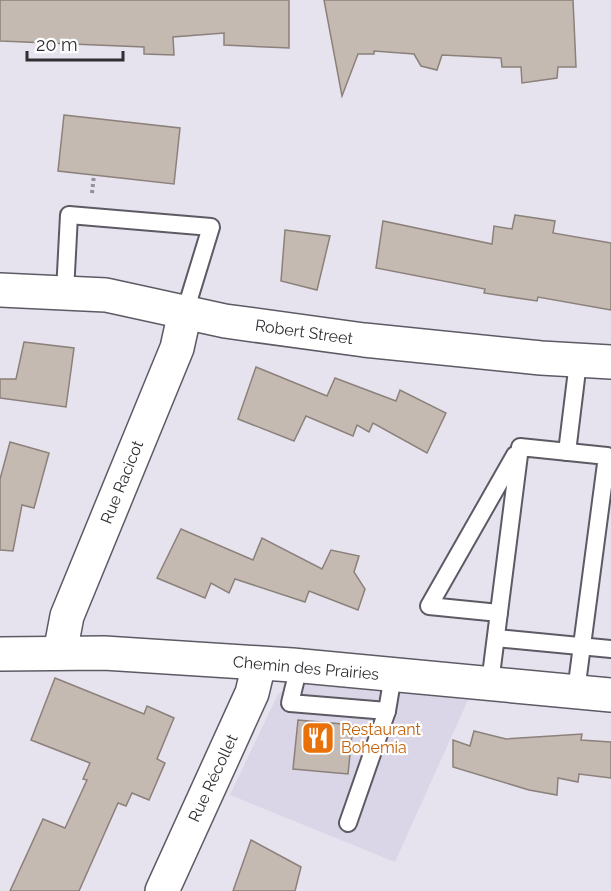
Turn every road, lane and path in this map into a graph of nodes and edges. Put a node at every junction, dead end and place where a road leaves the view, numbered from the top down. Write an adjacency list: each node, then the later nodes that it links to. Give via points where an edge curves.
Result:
1 (0, 290): 2 (street, Robert Street)
2 (65, 292): 3 (street, Robert Street, via 106,295); 3 (lane, via 69,215 211,226)
3 (185, 312): 4 (street, Robert Street, via 364,340); 12 (street, Rue Racicot, via 177,348 67,616)
4 (578, 362): 5 (street, Robert Street); 7 (lane)
5 (611, 362)
6 (520, 447): 7 (lane); 8 (lane); 8 (lane, via 429,606)
7 (567, 452): 10 (lane, via 607,456)
8 (499, 613): 9 (lane)
9 (496, 638): 10 (lane); 17 (lane)
10 (583, 646): 11 (lane); 18 (lane)
11 (611, 649)
12 (60, 653): 13 (street, Chemin des Prairies); 14 (street, Chemin des Prairies)
13 (0, 654)
14 (259, 664): 15 (street, Chemin des Prairies); 22 (street, Rue Récollet, via 252,693)
15 (298, 666): 16 (street, Chemin des Prairies); 20 (lane, via 290,703)
16 (393, 675): 17 (street, Chemin des Prairies); 20 (lane)
17 (490, 684): 18 (street, Chemin des Prairies)
18 (576, 692): 19 (street, Chemin des Prairies)
19 (611, 695)
20 (387, 711): 21 (lane)
21 (348, 823)
22 (162, 891)

